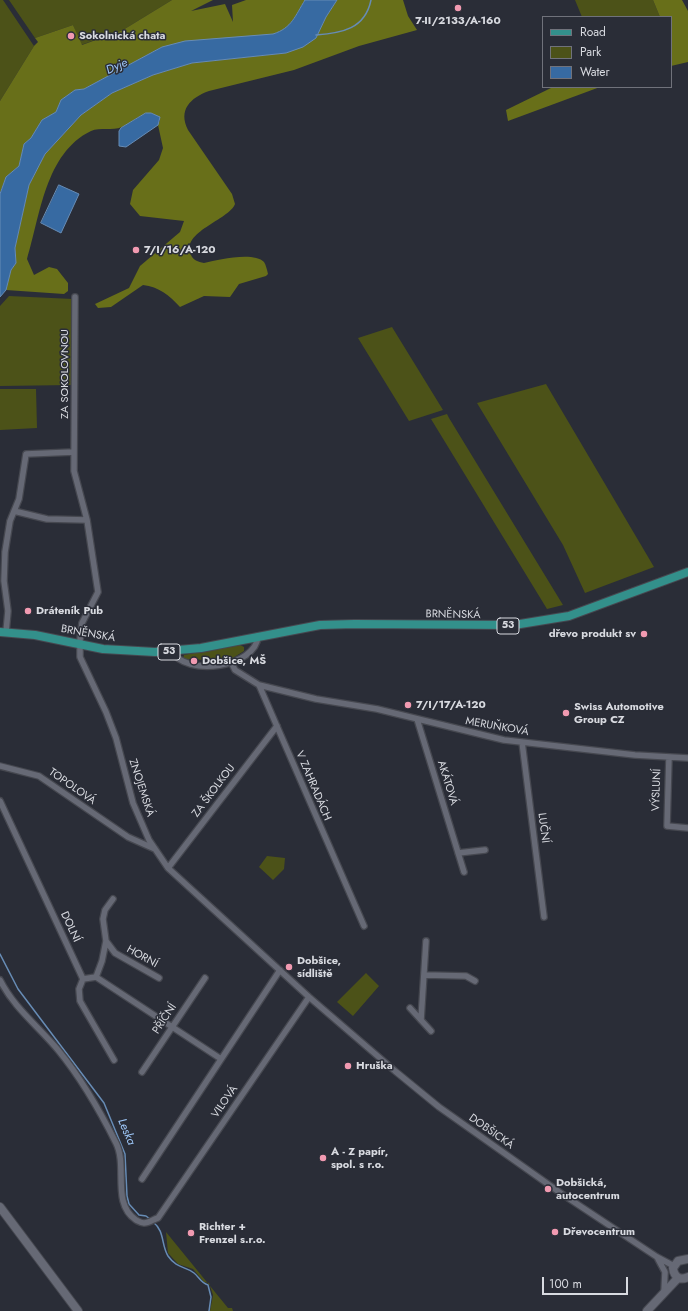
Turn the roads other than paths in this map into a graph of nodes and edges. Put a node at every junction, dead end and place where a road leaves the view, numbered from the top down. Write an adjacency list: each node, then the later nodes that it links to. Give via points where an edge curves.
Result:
1 (75, 297): 2 (street, ZA SOKOLOVNOU)
2 (74, 452): 3 (street, via 26,454 19,499); 4 (street, ZA SOKOLOVNOU, via 74,471)
3 (14, 511): 4 (street, via 47,519); 6 (street)
4 (87, 520): 9 (street, ZA SOKOLOVNOU, via 98,592 83,620)
5 (688, 572): 8 (main road, BRNĚNSKÁ / 53, via 580,612 540,622 491,626 330,624)
6 (2, 578): 7 (street, via 8,608)
7 (3, 632): 9 (main road, BRNĚNSKÁ / 53, via 42,636)
8 (258, 636): 10 (main road, BRNĚNSKÁ / 53); 11 (street, via 252,650)
9 (80, 644): 10 (main road, BRNĚNSKÁ / 53, via 130,652); 21 (street, ZNOJEMSKÁ, via 82,664 116,738 133,804)
10 (172, 652): 11 (street, via 183,662)
11 (232, 664): 12 (street, via 235,670)
12 (259, 685): 13 (street, MERUŇKOVÁ, via 316,700 377,709); 14 (street, V ZAHRADÁCH)
13 (417, 719): 15 (street, MERUŇKOVÁ, via 479,735); 23 (street, AKÁTOVÁ)
14 (277, 726): 24 (street, ZA ŠKOLKOU); 28 (street, V ZAHRADÁCH)
15 (522, 742): 16 (street, MERUŇKOVÁ); 27 (street, LUČNÍ)
16 (669, 757): 17 (street, MERUŇKOVÁ); 20 (street, VÝSLUNÍ, via 667,826)
17 (688, 758)
18 (0, 766): 21 (street, TOPOLOVÁ, via 39,776 128,837)
19 (0, 801): 38 (street, DOLNÍ)
20 (688, 828)
21 (155, 849): 24 (street, ZNOJEMSKÁ)
22 (485, 850): 23 (street)
23 (458, 853): 25 (street, AKÁTOVÁ)
24 (168, 868): 33 (street, ZNOJEMSKÁ)
25 (464, 872)
26 (113, 899): 29 (street, HORNÍ, via 105,910 103,919)
27 (544, 916)
28 (364, 926)
29 (106, 941): 31 (street, HORNÍ); 32 (street, HORNÍ)
30 (426, 941): 34 (street)
31 (115, 953): 32 (street, HORNÍ); 36 (street, HORNÍ)
32 (103, 956): 35 (street, HORNÍ)
33 (280, 970): 41 (street, ZNOJEMSKÁ); 47 (street)
34 (425, 975): 40 (street, via 466,976); 43 (street)
35 (96, 977): 38 (street); 44 (street)
36 (159, 978)
37 (205, 978): 44 (street, PŘÍČNÍ)
38 (83, 979): 46 (street, via 79,989 80,1001)
39 (0, 980): 41 (street, VILOVÁ, via 17,1008 58,1050 94,1102 119,1151 122,1201 131,1217 145,1223 157,1218)
40 (475, 980)
41 (310, 997): 51 (street, DOBŠICKÁ, via 439,1107)
42 (410, 1008): 43 (street)
43 (421, 1020): 45 (street)
44 (171, 1027): 47 (street); 48 (street, PŘÍČNÍ)
45 (431, 1031)
46 (114, 1060)
47 (221, 1060): 49 (street)
48 (142, 1072)
49 (142, 1179)
50 (0, 1207): 57 (main road)
51 (657, 1257): 53 (street, DOBŠICKÁ); 56 (street, via 665,1272)
52 (687, 1261): 53 (main road, via 678,1261)
53 (674, 1266): 55 (main road, via 673,1271)
54 (688, 1277): 55 (main road)
55 (678, 1278): 56 (main road)
56 (664, 1294): 58 (main road)
57 (78, 1311)
58 (648, 1311)

